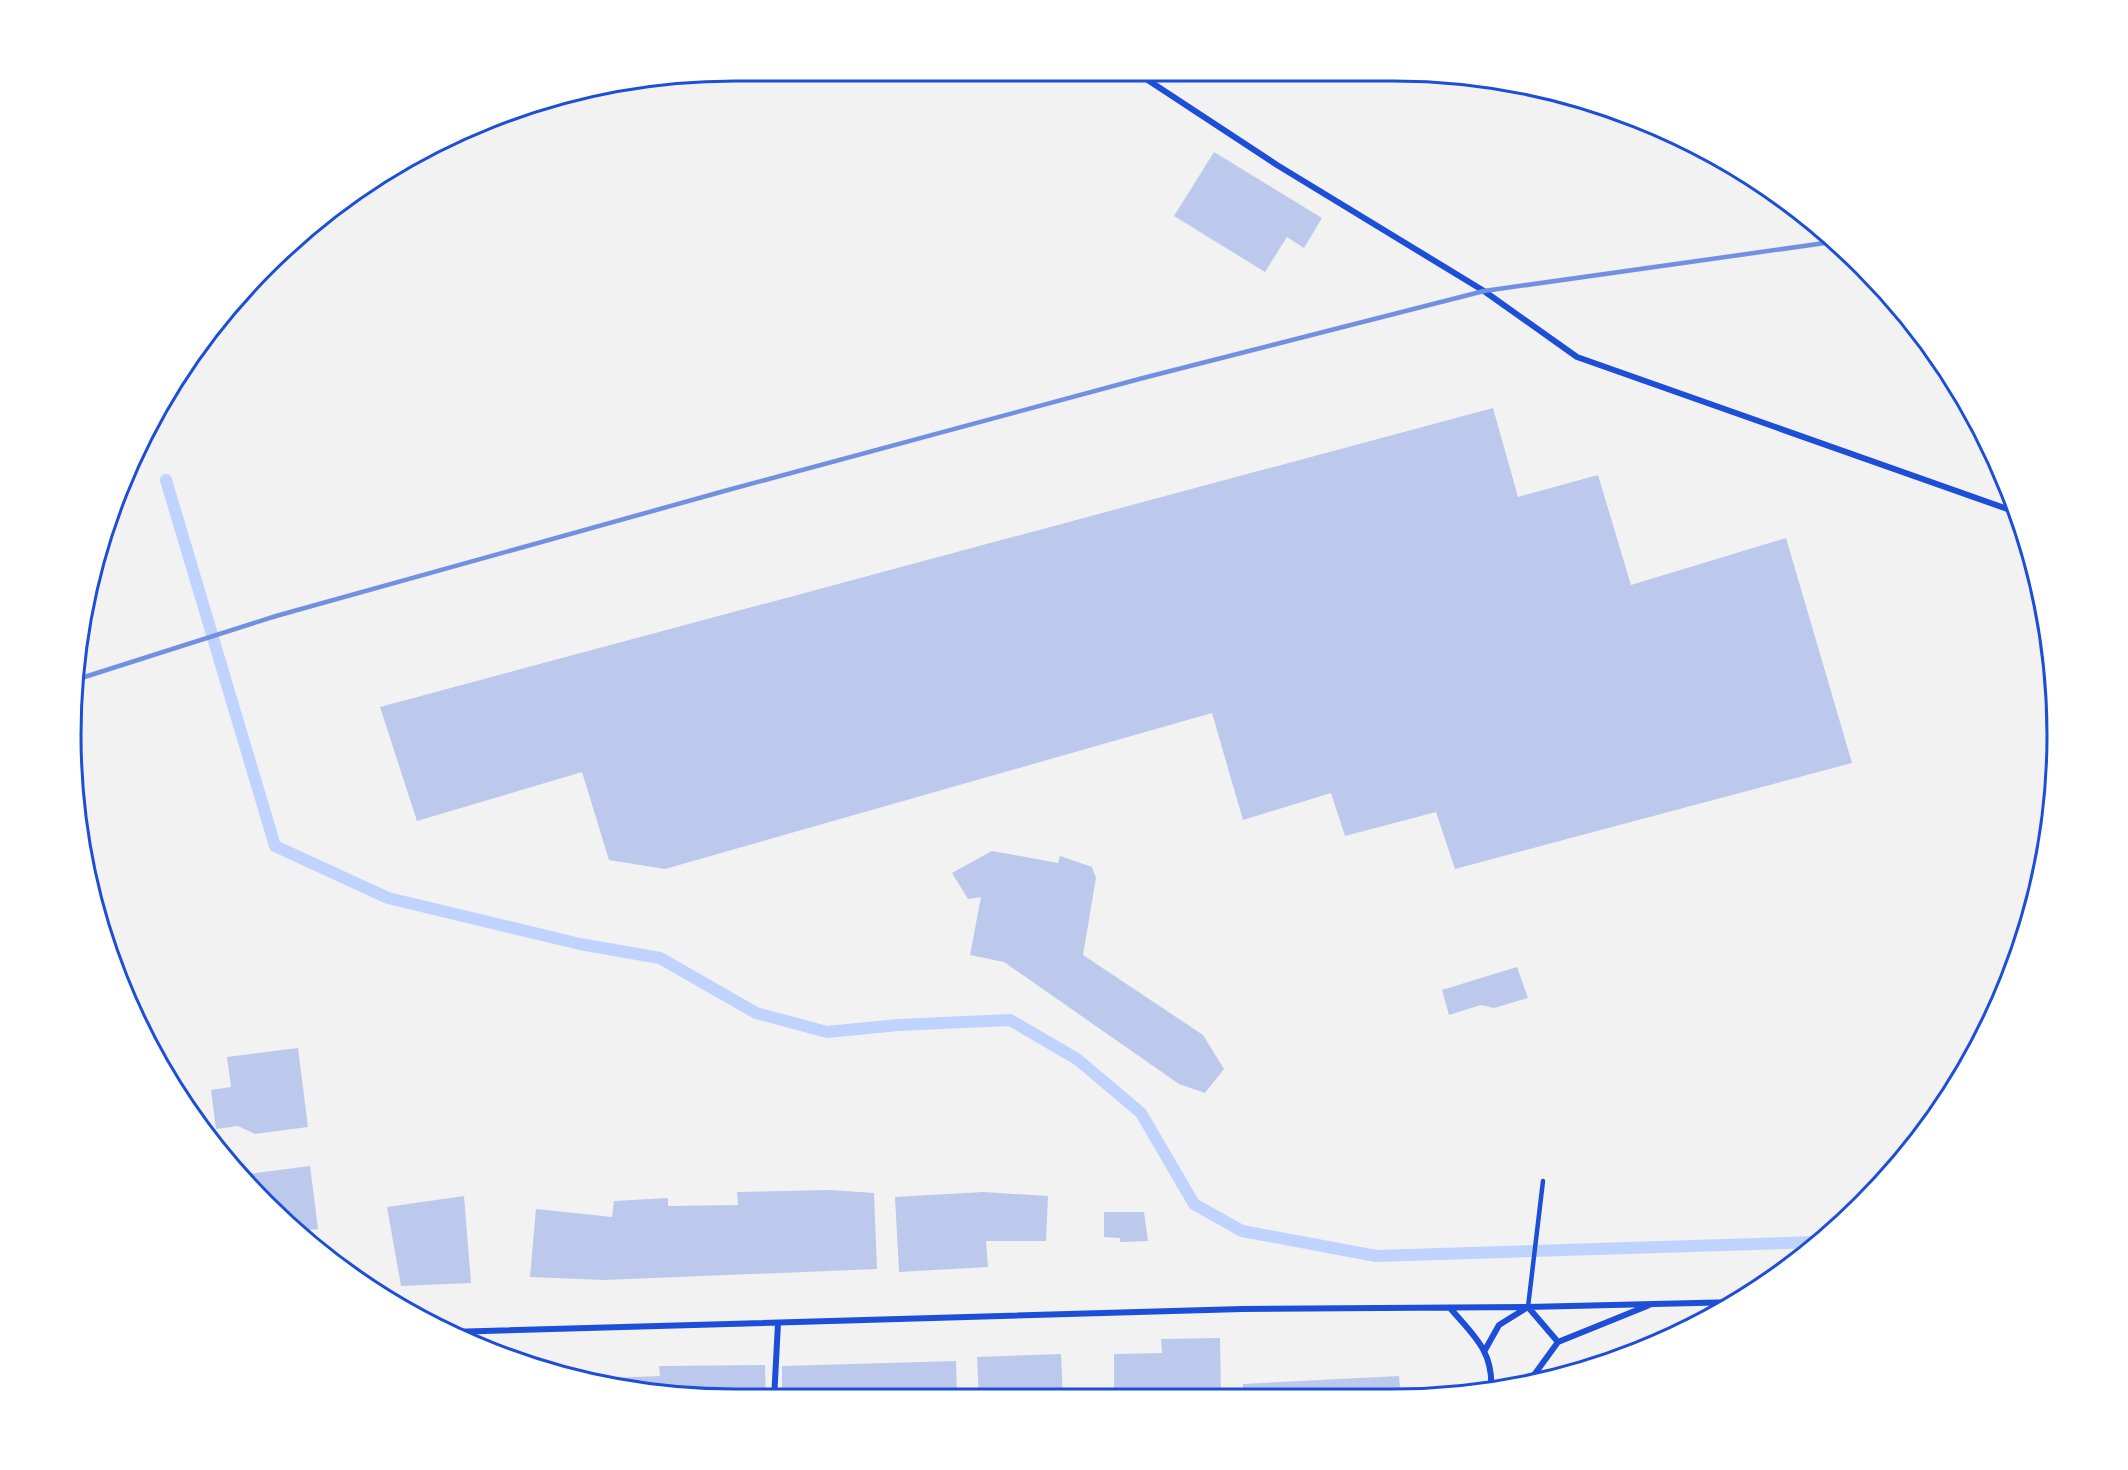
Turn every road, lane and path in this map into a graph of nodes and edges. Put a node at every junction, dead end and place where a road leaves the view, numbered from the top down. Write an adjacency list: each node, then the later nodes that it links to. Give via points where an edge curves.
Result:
1 (1151, 81): 2 (street, via 1277,165 1484,291 1577,357)
2 (2006, 508)
3 (1543, 1181): 6 (lane)
4 (1718, 1302): 5 (street)
5 (1654, 1303): 6 (street); 10 (street)
6 (1528, 1307): 7 (street); 10 (street); 11 (street, via 1499,1325)
7 (1450, 1308): 8 (street); 11 (street)
8 (778, 1323): 9 (street); 14 (street)
9 (468, 1332)
10 (1558, 1342): 12 (street)
11 (1485, 1350): 13 (street)
12 (1536, 1373)
13 (1492, 1381)
14 (775, 1389)

